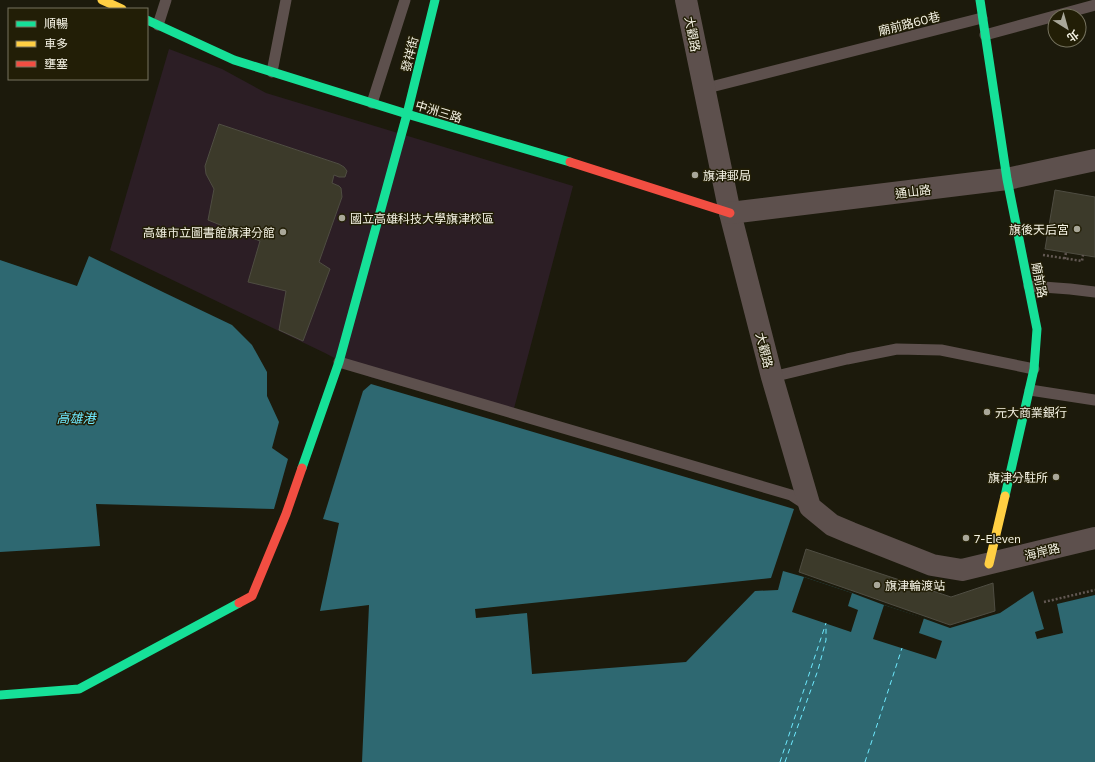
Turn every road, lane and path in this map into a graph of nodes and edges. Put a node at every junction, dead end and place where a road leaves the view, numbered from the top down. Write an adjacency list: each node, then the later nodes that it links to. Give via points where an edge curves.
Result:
1 (102, 0): 9 (street)
2 (166, 0): 12 (lane)
3 (286, 0): 14 (lane)
4 (405, 0): 16 (lane)
5 (435, 0): 17 (street, 發祥街)
6 (686, 0): 15 (street, 大觀路)
7 (980, 0): 10 (street, 廟前路)
8 (1095, 5): 13 (lane)
9 (120, 8)
10 (982, 18): 13 (street, 廟前路); 15 (lane, 廟前路60巷)
11 (148, 20): 12 (street, 中洲三路)
12 (158, 25): 14 (street, 中洲三路, via 234,60)
13 (985, 35): 19 (street, 廟前路)
14 (272, 72): 16 (street, 中洲三路)
15 (704, 89): 20 (street, 大觀路)
16 (372, 103): 17 (street, 中洲三路)
17 (407, 114): 20 (street, 中洲三路); 27 (street, 發祥街)
18 (1095, 160): 19 (street, 通山路)
19 (1007, 179): 20 (street, 通山路); 21 (street, 廟前路)
20 (730, 213): 29 (street, 大觀路)
21 (1022, 252): 24 (path); 25 (street, 廟前路)
22 (1066, 252): 24 (path)
23 (1083, 255): 24 (path, via 1082,261)
24 (1064, 258)
25 (1029, 286): 26 (lane); 28 (street, 廟前路, via 1037,329)
26 (1095, 292)
27 (339, 362): 32 (lane, via 791,495); 37 (street, 發祥街, via 286,514 252,596 79,689)
28 (1034, 369): 29 (lane, via 941,350 897,349); 30 (street, 廟前路)
29 (772, 376): 32 (street, 大觀路)
30 (1030, 390): 31 (lane); 34 (street, 廟前路)
31 (1095, 400)
32 (810, 507): 34 (street, via 832,525 932,565 962,570)
33 (1095, 538): 34 (street, 海岸路)
34 (989, 564)
35 (1095, 590): 36 (path)
36 (1044, 602)
37 (0, 695)

